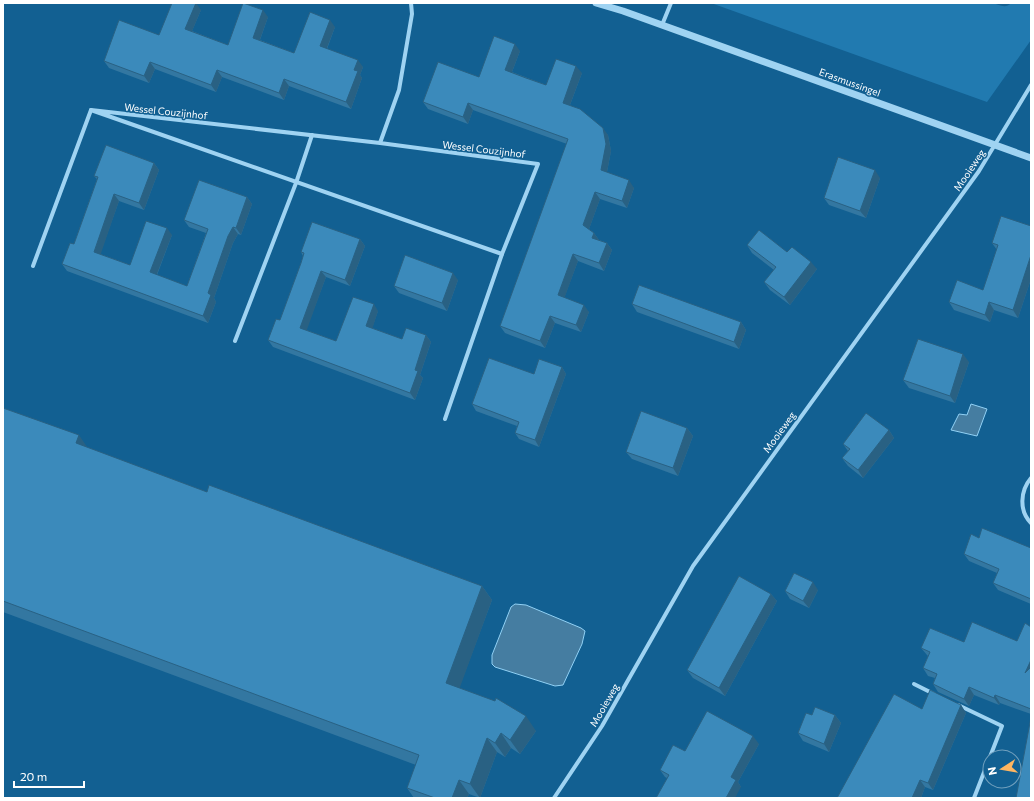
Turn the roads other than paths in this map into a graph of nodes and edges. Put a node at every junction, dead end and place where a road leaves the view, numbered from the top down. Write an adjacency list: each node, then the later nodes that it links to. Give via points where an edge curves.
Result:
1 (411, 3): 10 (street, via 412,14 399,90)
2 (596, 3): 5 (street, Erasmussingel)
3 (606, 3): 5 (street, Erasmussingel)
4 (670, 3): 6 (street)
5 (623, 11): 6 (street, Erasmussingel)
6 (662, 25): 11 (street, Erasmussingel)
7 (1031, 85): 11 (street, Mooieweg)
8 (91, 110): 9 (street, Wessel Couzijnhof); 13 (street, Wessel Couzijnhof); 15 (street)
9 (312, 136): 10 (street, Wessel Couzijnhof); 13 (street)
10 (380, 143): 14 (street, Wessel Couzijnhof, via 538,164)
11 (995, 145): 12 (street, Erasmussingel); 23 (street, Mooieweg, via 692,566 602,726)
12 (1031, 158)
13 (296, 183): 14 (street, Wessel Couzijnhof); 16 (street)
14 (502, 254): 17 (street, Wessel Couzijnhof)
15 (33, 266)
16 (235, 341)
17 (445, 419)
18 (1031, 478): 19 (street, via 1024,489 1022,499 1023,510)
19 (1031, 522)
20 (914, 684): 21 (street)
21 (941, 697)
22 (955, 704): 24 (street, via 1002,726)
23 (554, 798)
24 (974, 798)

